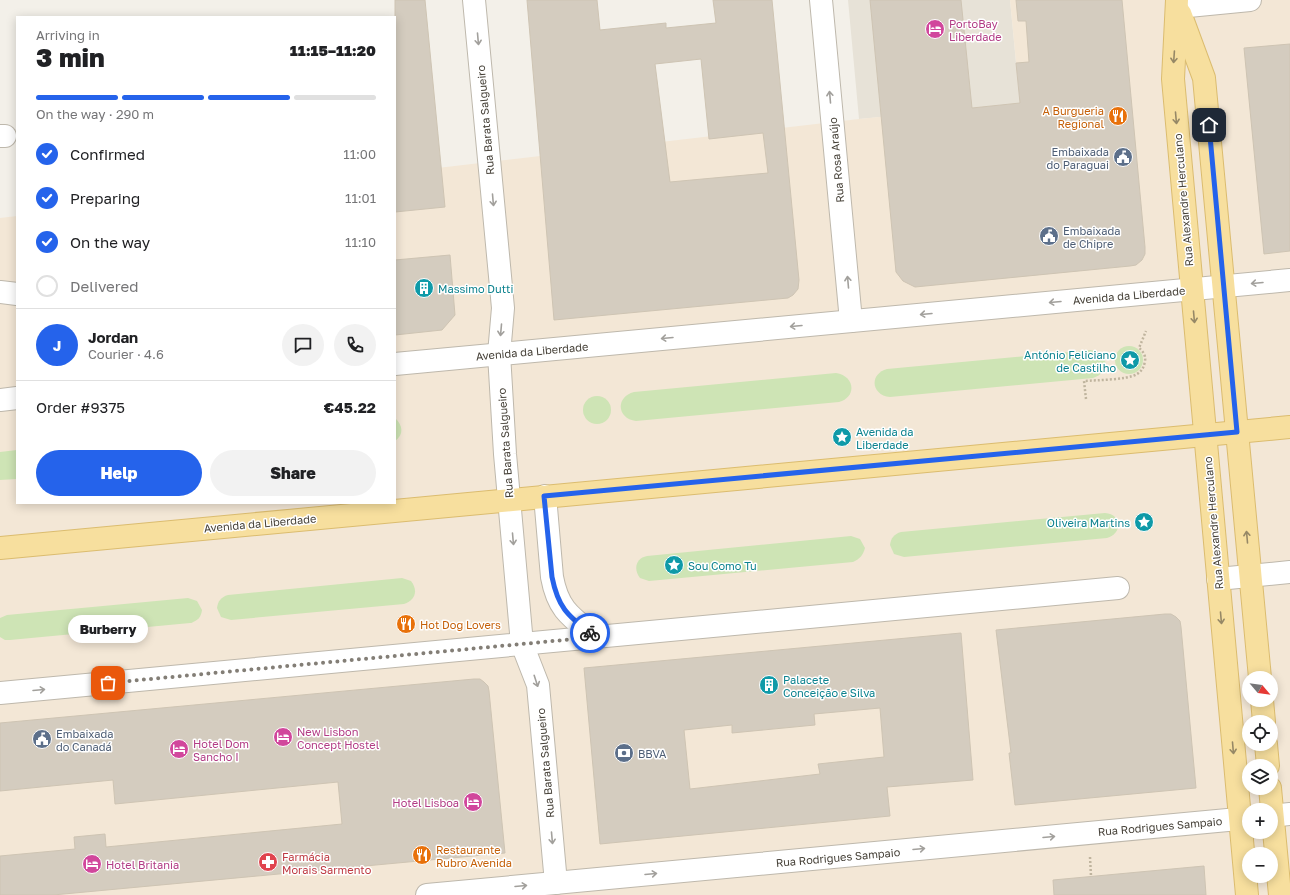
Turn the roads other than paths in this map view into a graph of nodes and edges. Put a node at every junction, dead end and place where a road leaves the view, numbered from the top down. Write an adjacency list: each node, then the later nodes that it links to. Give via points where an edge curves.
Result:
1 (474, 0): 11 (street, Rua Barata Salgueiro, one-way to 11, via 503,308)
2 (821, 0): 10 (street, Rua Rosa Araújo, one-way to 2)
3 (1250, 0): 4 (street)
4 (1178, 3): 6 (main road, via 1204,78); 7 (main road, Rua Alexandre Herculano, one-way to 7, via 1172,79)
5 (1290, 280): 6 (street, Avenida da Liberdade, one-way to 6)
6 (1224, 286): 7 (street, Avenida da Liberdade); 16 (main road)
7 (1191, 289): 10 (street, Avenida da Liberdade, one-way to 10); 17 (main road, Rua Alexandre Herculano, one-way to 17)
8 (0, 292): 9 (street)
9 (16, 294)
10 (851, 321): 11 (street, Avenida da Liberdade, one-way to 11)
11 (499, 354): 12 (street, Avenida da Liberdade); 19 (street, Rua Barata Salgueiro)
12 (396, 364)
13 (16, 398): 14 (street)
14 (0, 400)
15 (1290, 427): 16 (main road, Avenida da Liberdade)
16 (1237, 432): 17 (main road, Avenida da Liberdade); 22 (main road, one-way to 16)
17 (1204, 435): 18 (main road, Avenida da Liberdade); 23 (main road, Rua Alexandre Herculano)
18 (544, 496): 19 (main road, Avenida da Liberdade); 25 (street, via 554,590 559,603 567,613)
19 (509, 500): 20 (main road, Avenida da Liberdade); 26 (street, Rua Barata Salgueiro, one-way to 26)
20 (0, 548)
21 (1290, 572): 22 (street)
22 (1250, 576): 23 (street); 27 (main road)
23 (1218, 579): 29 (main road, Rua Alexandre Herculano, one-way to 29)
24 (1118, 588): 25 (street)
25 (596, 637): 26 (street)
26 (522, 644): 28 (street, one-way to 26); 33 (street, Rua Barata Salgueiro, one-way to 33, via 538,685)
27 (1259, 671)
28 (0, 693)
29 (1242, 803)
30 (1278, 815): 36 (main road)
31 (1242, 819): 33 (street, Rua Rodrigues Sampaio, one-way to 31)
32 (1245, 839): 35 (main road, Rua Alexandre Herculano)
33 (556, 883): 34 (street, Rua Rodrigues Sampaio, one-way to 33)
34 (426, 895)
35 (1247, 895)
36 (1280, 895)

